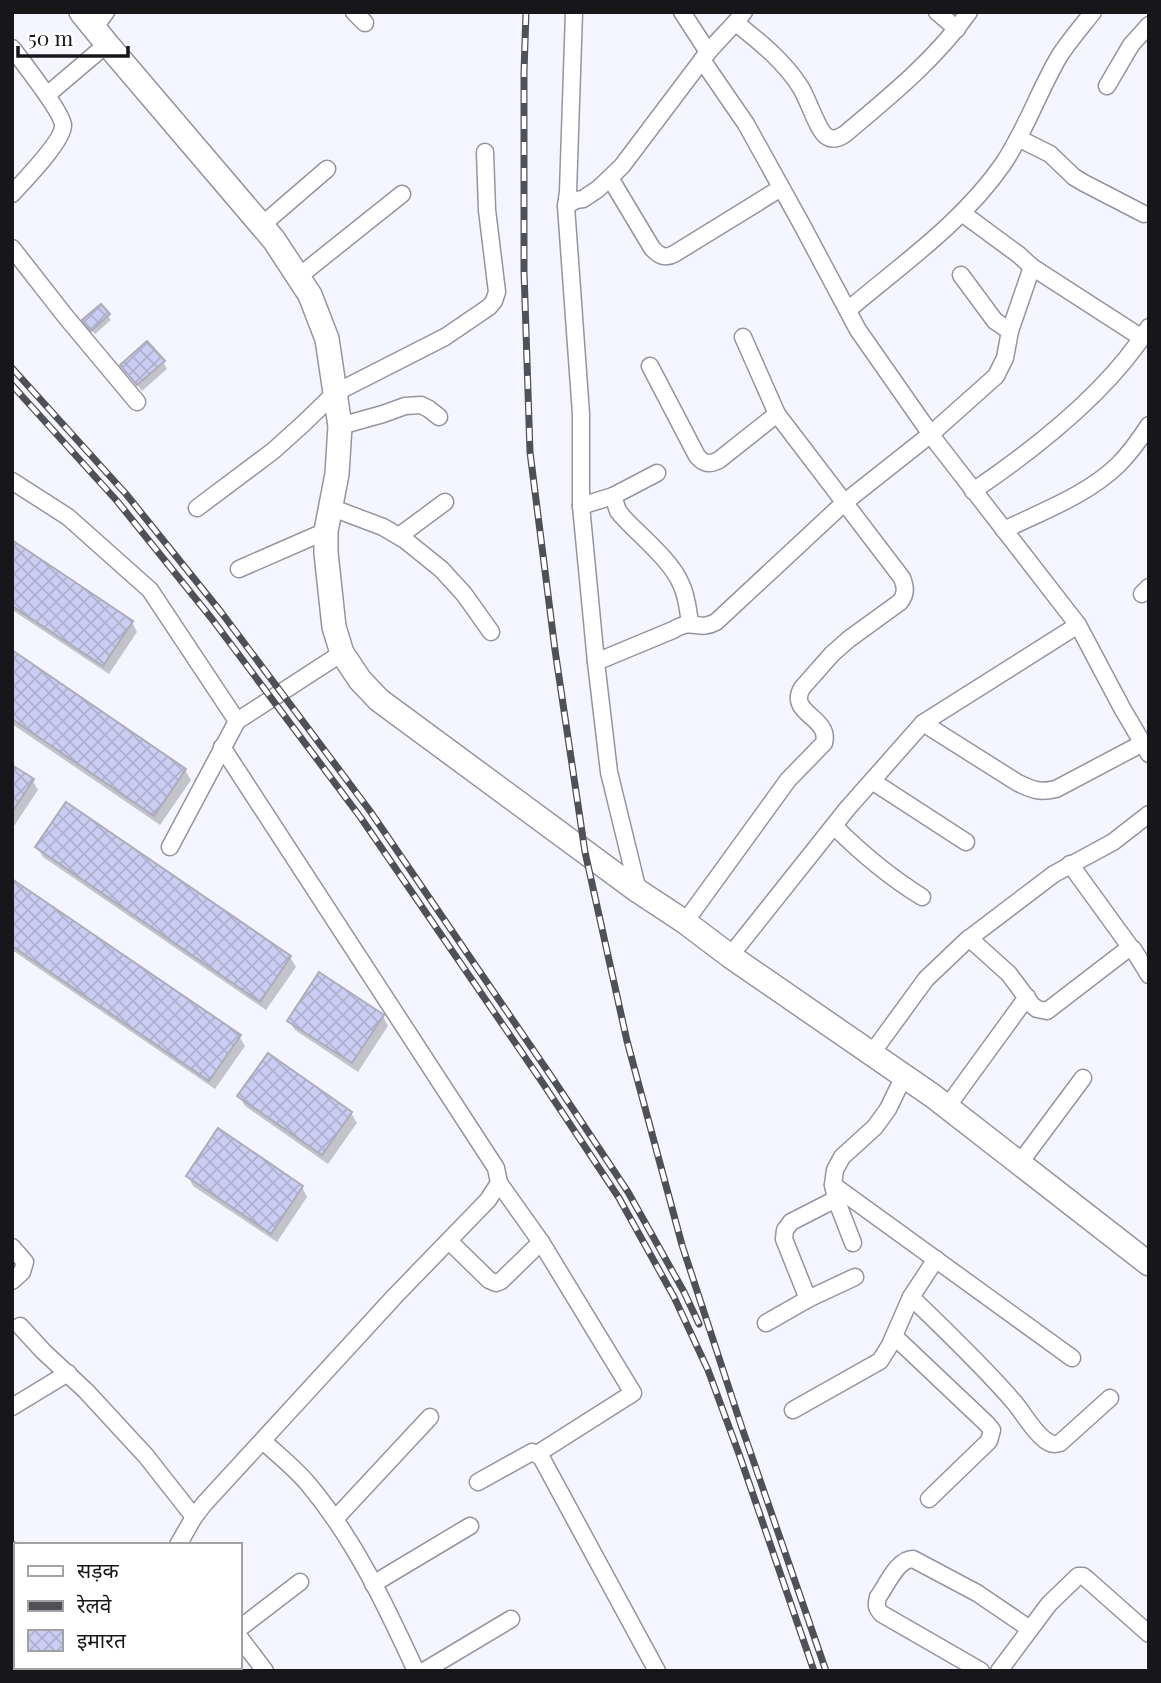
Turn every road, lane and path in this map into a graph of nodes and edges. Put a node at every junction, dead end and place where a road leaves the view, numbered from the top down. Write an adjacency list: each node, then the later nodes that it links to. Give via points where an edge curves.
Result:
1 (574, 12): 21 (street)
2 (682, 12): 11 (street)
3 (937, 12): 8 (street)
4 (969, 12): 8 (street)
5 (1093, 12): 14 (street, via 1061,54)
6 (740, 18): 8 (street, via 794,78 821,130 832,139 845,134 899,89); 11 (street)
7 (97, 24): 13 (street); 24 (street)
8 (957, 29)
9 (1146, 33): 12 (street, via 1122,59)
10 (12, 48): 13 (street)
11 (705, 56): 17 (street); 18 (street)
12 (1107, 86)
13 (47, 95): 19 (street, via 61,118 62,132)
14 (1018, 138): 22 (street, via 1050,154 1084,183); 23 (street, via 1003,164)
15 (485, 152): 34 (street, via 497,292 494,301 445,337)
16 (327, 169): 24 (street)
17 (610, 178): 18 (street, via 652,248 663,257); 21 (street)
18 (781, 188): 29 (street)
19 (12, 194)
20 (402, 194): 28 (street)
21 (566, 206): 47 (street, via 581,414)
22 (1147, 212)
23 (962, 213): 26 (street); 29 (street)
24 (262, 225): 28 (street)
25 (12, 248): 35 (street)
26 (1032, 267): 30 (street); 31 (street)
27 (961, 275): 30 (street, via 995,321)
28 (298, 277): 34 (street, via 327,339)
29 (848, 310): 40 (street)
30 (1010, 331): 40 (street, via 996,376)
31 (1145, 332): 43 (street, via 1114,373 1051,433)
32 (743, 337): 36 (street)
33 (650, 366): 36 (street, via 703,462 719,460)
34 (335, 393): 39 (street); 48 (street, via 273,451)
35 (137, 402)
36 (777, 414): 46 (street)
37 (439, 417): 39 (street, via 421,405 405,405)
38 (1149, 425): 50 (street, via 1102,479)
39 (340, 426): 49 (street)
40 (931, 434): 43 (street); 46 (street)
41 (657, 473): 44 (street)
42 (12, 481): 59 (street, via 68,517 150,590)
43 (973, 491): 50 (street)
44 (613, 496): 47 (street); 54 (street, via 618,511 678,578)
45 (445, 502): 52 (street)
46 (845, 502): 54 (street, via 724,616 709,626); 71 (street, via 902,578 904,596 840,646 802,688 798,702 824,731 824,743 788,780)
47 (581, 506): 58 (street)
48 (197, 508)
49 (330, 508): 51 (street); 52 (street)
50 (1004, 530): 55 (street)
51 (326, 531): 53 (street); 57 (street, via 334,628)
52 (399, 536): 56 (street, via 441,569)
53 (239, 569)
54 (690, 623): 58 (street)
55 (1078, 625): 60 (street); 62 (street)
56 (492, 632)
57 (342, 653): 59 (street); 69 (street, via 379,700)
58 (596, 662): 69 (street, via 609,772)
59 (237, 720): 61 (street)
60 (923, 723): 62 (street, via 1018,783 1044,792); 63 (street)
61 (222, 747): 67 (street); 82 (street, via 496,1168)
62 (1146, 748)
63 (872, 781): 65 (street); 66 (street)
64 (1149, 814): 68 (street, via 1113,842)
65 (834, 826): 70 (street, via 864,856); 74 (street)
66 (966, 842)
67 (170, 846)
68 (1070, 864): 72 (street); 73 (street)
69 (638, 891): 71 (street)
70 (922, 897)
71 (685, 922): 74 (street)
72 (970, 938): 76 (street); 77 (street, via 926,979)
73 (1131, 948): 75 (street); 76 (street, via 1047,1011 1037,1009)
74 (730, 956): 77 (street)
75 (1149, 975)
76 (1027, 997): 80 (street)
77 (872, 1053): 78 (street)
78 (904, 1076): 80 (street); 83 (street, via 875,1127 842,1157 835,1171)
79 (1083, 1078): 81 (street)
80 (947, 1107): 81 (street)
81 (1019, 1164): 89 (street)
82 (499, 1183): 84 (street); 85 (street)
83 (834, 1192): 86 (street); 88 (street); 93 (street, via 785,1230 784,1239)
84 (449, 1241): 85 (street, via 496,1283); 103 (street)
85 (541, 1242): 104 (street, via 633,1393)
86 (853, 1243)
87 (12, 1247): 91 (street, via 25,1262)
88 (936, 1259): 92 (street); 97 (street)
89 (1147, 1259)
90 (855, 1277): 93 (street)
91 (12, 1280)
92 (911, 1297): 96 (street); 99 (street, via 976,1360 1049,1442 1060,1443)
93 (808, 1299): 94 (street)
94 (766, 1323)
95 (20, 1326): 98 (street)
96 (894, 1336): 101 (street, via 880,1361); 106 (street, via 992,1430 989,1441)
97 (1072, 1358)
98 (68, 1373): 100 (street); 107 (street)
99 (1110, 1398)
100 (12, 1407)
101 (793, 1410)
102 (430, 1417): 108 (street)
103 (263, 1441): 107 (street); 108 (street, via 308,1483)
104 (537, 1454): 105 (street, via 525,1455); 121 (street)
105 (478, 1482)
106 (929, 1499)
107 (194, 1517): 110 (street)
108 (335, 1520): 112 (street)
109 (470, 1526): 112 (street)
110 (179, 1543)
111 (300, 1582): 114 (street)
112 (373, 1584): 119 (street)
113 (511, 1619): 120 (street)
114 (242, 1626)
115 (1030, 1629): 116 (street, via 1057,1595 1083,1576); 122 (street, via 977,1593 913,1559 904,1560 878,1597 877,1609); 123 (street)
116 (1149, 1634)
117 (242, 1641): 118 (street)
118 (265, 1671)
119 (416, 1671)
120 (424, 1671)
121 (657, 1671)
122 (981, 1671)
123 (999, 1671)

